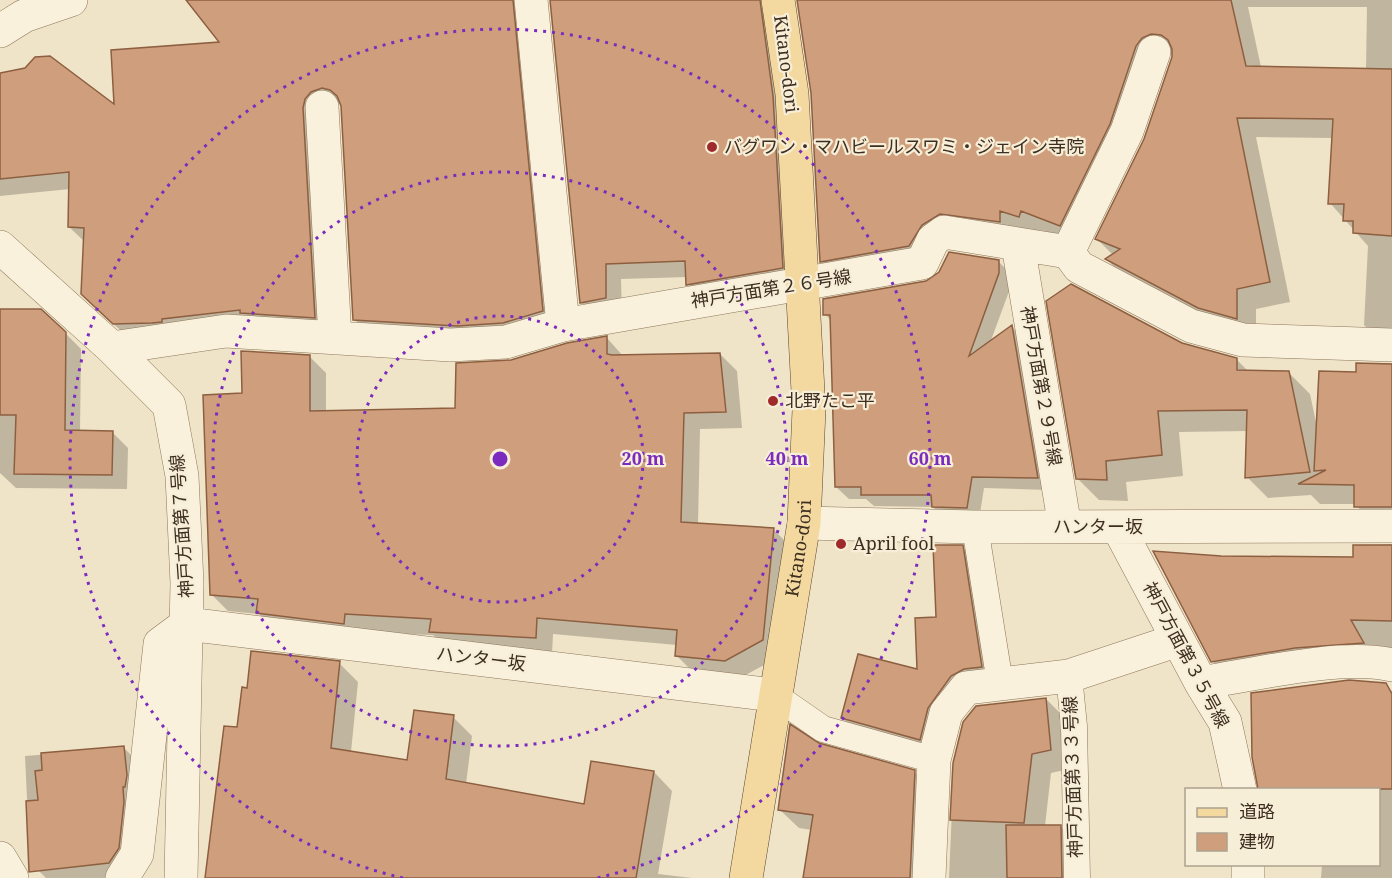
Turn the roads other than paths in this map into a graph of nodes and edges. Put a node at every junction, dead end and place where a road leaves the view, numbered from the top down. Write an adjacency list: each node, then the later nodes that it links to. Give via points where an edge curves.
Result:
1 (71, 0): 4 (street, via 24,16)
2 (531, 0): 11 (street)
3 (778, 0): 10 (main road, Kitano-dori, via 792,94)
4 (0, 31)
5 (1154, 52): 9 (street, via 1126,131)
6 (322, 106): 12 (street)
7 (1018, 245): 9 (street, 神戸方面第２６号線); 10 (street, 神戸方面第２６号線, via 944,232 933,240 922,262); 18 (street, 神戸方面第２９号線)
8 (0, 247): 14 (street, 神戸方面第７号線)
9 (1068, 252): 13 (street, via 1079,267 1191,326 1243,340)
10 (803, 285): 11 (street, 神戸方面第２６号線); 15 (main road, Kitano-dori, via 809,410)
11 (563, 325): 12 (street, 神戸方面第２６号線, via 506,342 450,345)
12 (335, 338): 14 (street, 神戸方面第２６号線, via 226,332)
13 (1392, 345)
14 (112, 348): 20 (street, 神戸方面第７号線, via 169,405 182,476)
15 (804, 523): 17 (street, ハンター坂); 26 (main road, Kitano-dori)
16 (1392, 526): 19 (street, ハンター坂)
17 (975, 527): 18 (street, ハンター坂); 24 (lane)
18 (1065, 527): 19 (street, ハンター坂)
19 (1118, 527): 21 (street, 神戸方面第３５号線)
20 (187, 624): 26 (street, ハンター坂); 31 (street, via 160,644 136,854); 32 (street, 神戸方面第７号線)
21 (1178, 640): 23 (street); 25 (street, 神戸方面第３５号線)
22 (1392, 665): 25 (street, via 1360,661)
23 (1070, 676): 24 (street); 35 (lane, 神戸方面第３３号線)
24 (1000, 683): 27 (street, via 966,688 946,712)
25 (1201, 683): 28 (street, 神戸方面第３５号線, via 1225,722)
26 (774, 695): 27 (lane, via 823,729); 33 (main road, Kitano-dori)
27 (934, 760): 34 (street)
28 (1240, 788)
29 (0, 858): 30 (street)
30 (12, 878)
31 (122, 878)
32 (181, 878)
33 (746, 878)
34 (929, 878)
35 (1077, 878)

